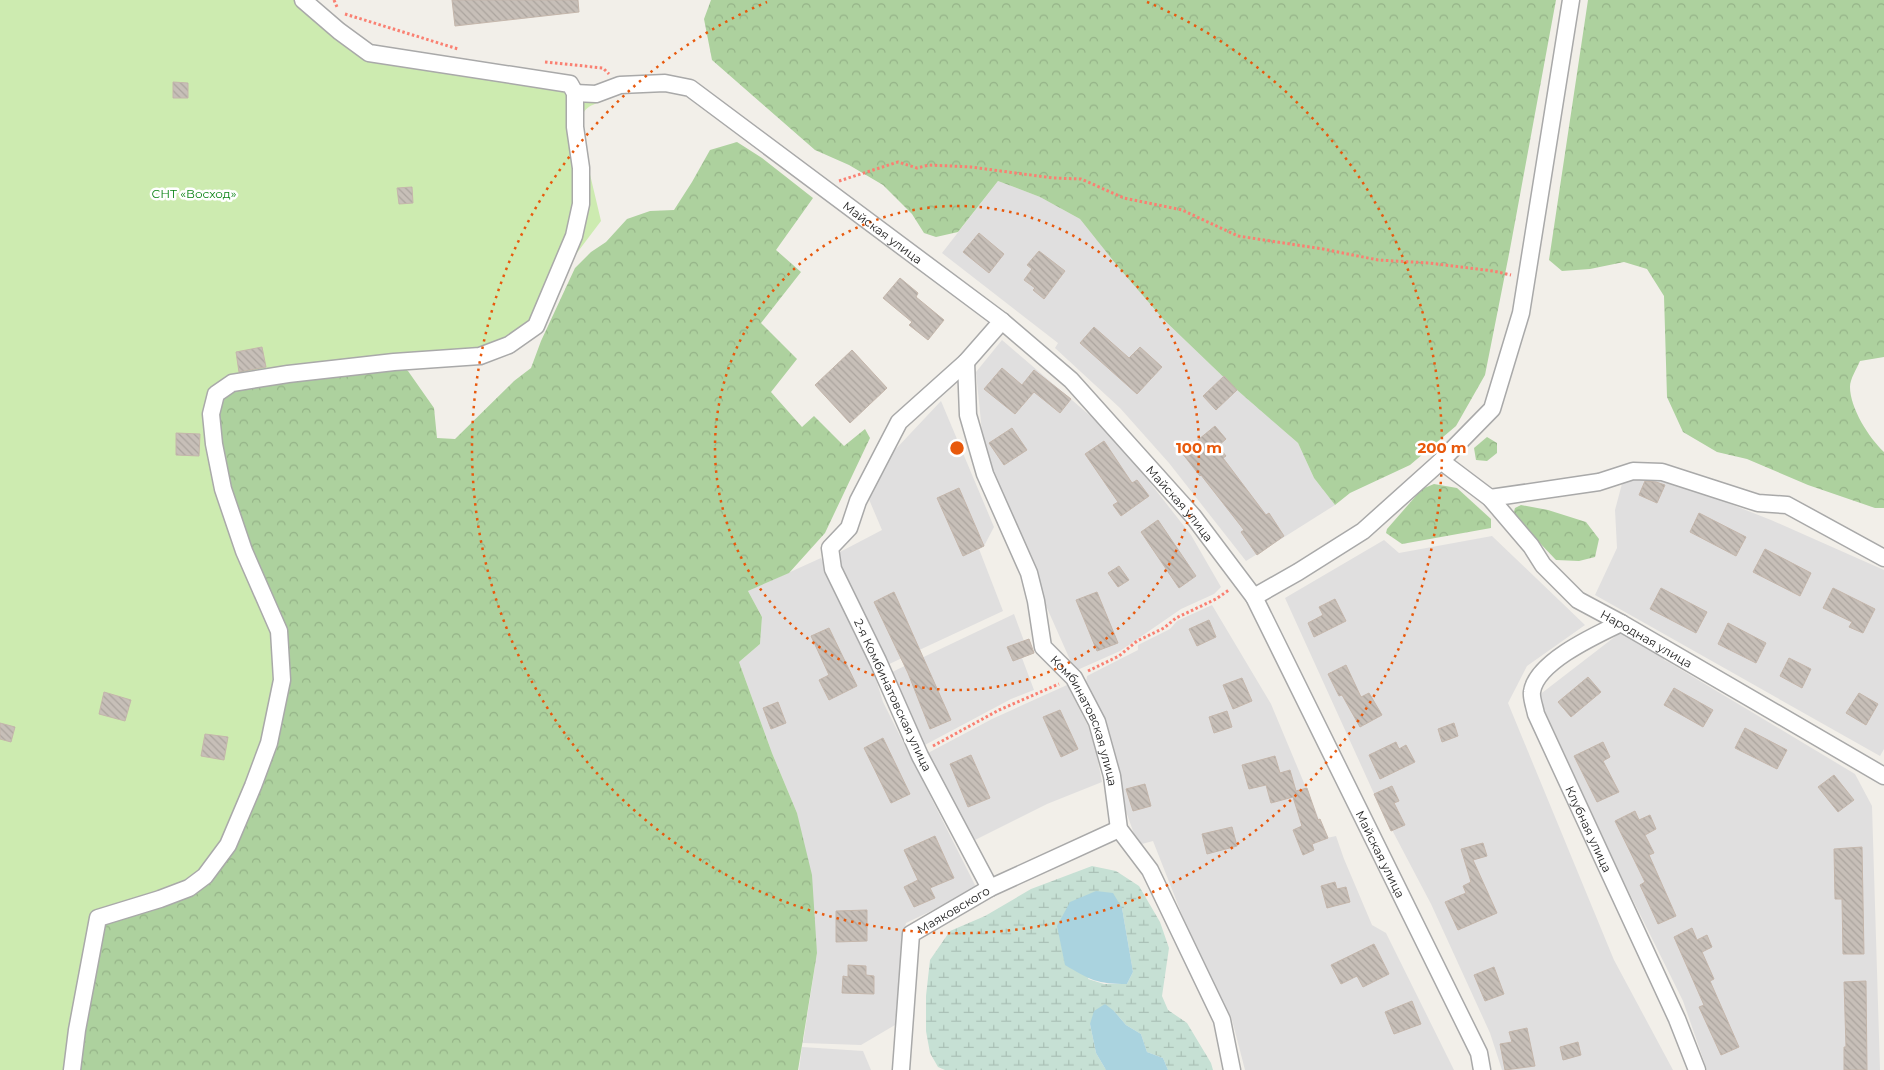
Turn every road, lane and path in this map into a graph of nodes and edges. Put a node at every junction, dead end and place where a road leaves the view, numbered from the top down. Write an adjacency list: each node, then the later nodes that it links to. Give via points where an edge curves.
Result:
1 (303, 0): 7 (street, via 369,53 570,84)
2 (334, 0): 4 (path, via 339,12)
3 (1571, 0): 9 (street)
4 (459, 50)
5 (544, 62): 6 (path, via 603,68)
6 (620, 85): 7 (street, via 596,94); 8 (street, Майская улица, via 665,83 690,88)
7 (575, 94): 20 (street, via 581,204 574,236 536,326 509,345 480,356 288,374 232,383 216,394 211,414 223,489 244,551 279,631 282,680 269,743 228,845 205,876 189,888 98,918)
8 (820, 185): 9 (path, via 898,162 917,168 929,165 971,167 1080,179 1124,198 1182,210 1238,236 1378,260 1484,270); 10 (street, Майская улица)
9 (1526, 278): 12 (street, via 1521,313 1492,409)
10 (1002, 321): 11 (street); 15 (street, Майская улица, via 1070,380 1192,516)
11 (966, 362): 18 (street, Комбинатовская улица, via 968,415 985,474 1029,573 1043,647 1074,678 1097,722 1112,776); 19 (street, 2-я Комбинатовская улица, via 899,422 858,502 849,528 830,548 833,569 919,753)
12 (1441, 461): 13 (street, Народная улица); 15 (street, via 1363,531)
13 (1490, 498): 14 (street, via 1599,482 1632,471 1662,472 1758,503 1787,505); 16 (street, Народная улица, via 1543,565 1578,600)
14 (1884, 558)
15 (1254, 597): 23 (street, Майская улица, via 1479,1053)
16 (1621, 623): 17 (street, Народная улица); 24 (street, Клубная улица, via 1553,661 1538,677 1532,692 1536,714 1677,1019)
17 (1884, 776)
18 (1119, 829): 19 (street, Маяковского); 22 (street, Комбинатовская улица, via 1150,870 1222,1020)
19 (990, 888): 21 (street, Маяковского, via 911,934)
20 (72, 1070)
21 (901, 1070)
22 (1232, 1070)
23 (1482, 1070)
24 (1697, 1070)

